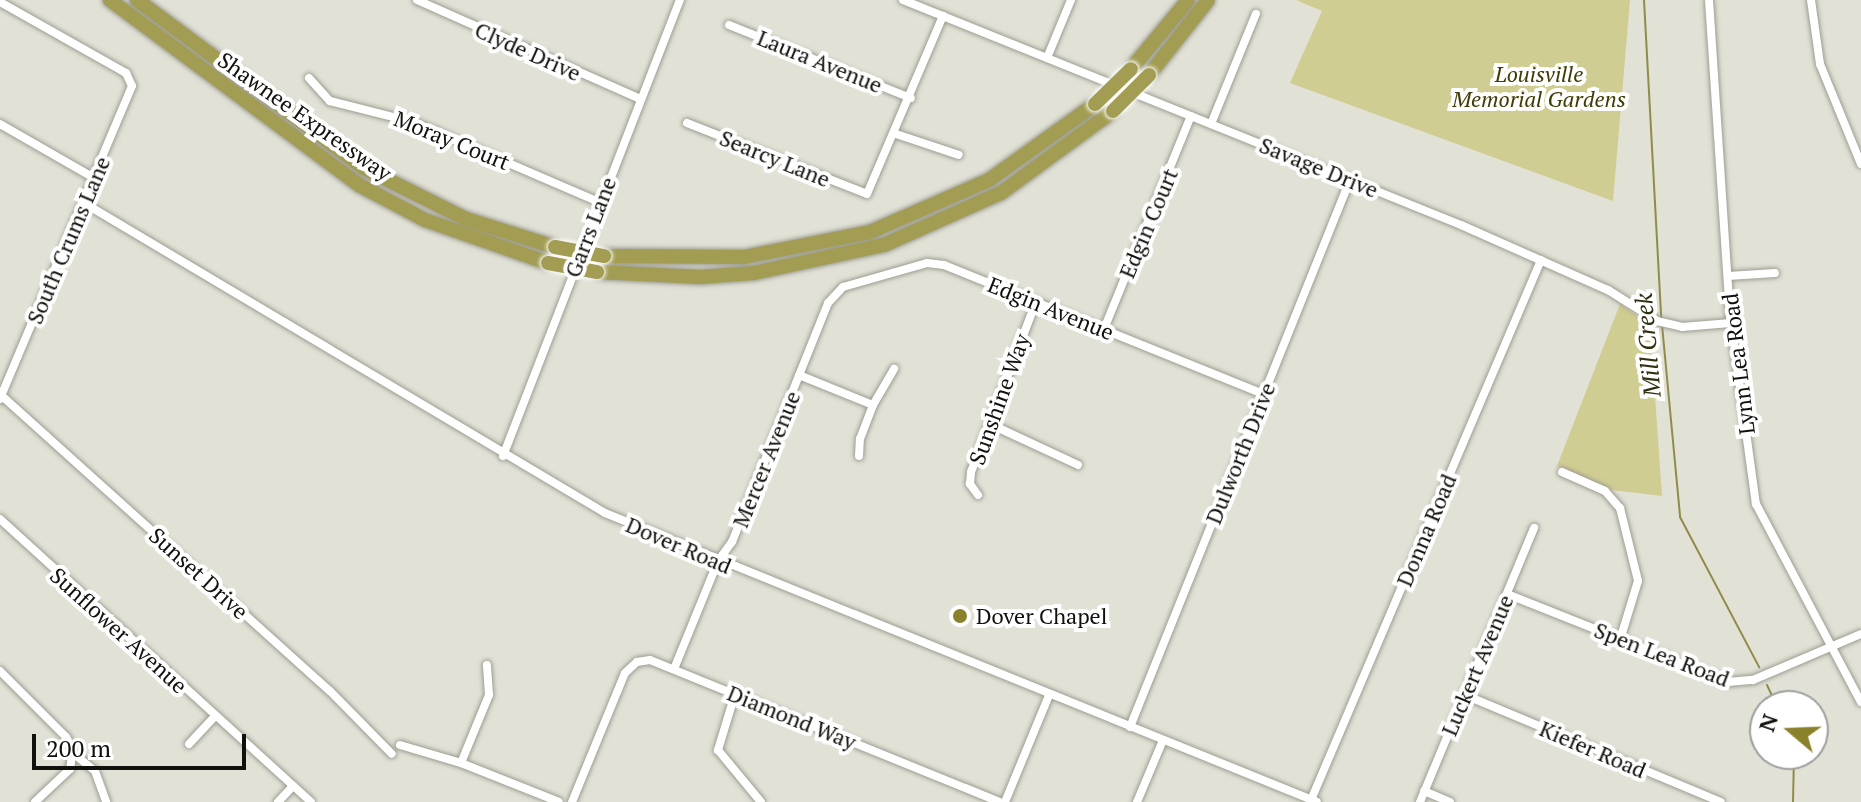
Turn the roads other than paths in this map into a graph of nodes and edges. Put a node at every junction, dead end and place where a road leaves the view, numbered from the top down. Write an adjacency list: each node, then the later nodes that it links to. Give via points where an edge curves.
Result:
1 (110, 0): 8 (highway, Shawnee Expressway, bridge, via 359,185 439,226 548,263 597,272 700,277 754,273 884,245 1001,193 1113,111)
2 (137, 0): 7 (highway, Shawnee Expressway, bridge, via 364,168 466,219 604,256 744,257 870,232 989,180 1095,104)
3 (417, 0): 18 (street, Clyde Drive)
4 (680, 0): 18 (street, Garrs Lane)
5 (903, 0): 13 (street, Savage Drive)
6 (1071, 0): 15 (street)
7 (1188, 0)
8 (1208, 0)
9 (1709, 0): 32 (street, Lynn Lea Road)
10 (1811, 0): 25 (street, via 1820,64)
11 (0, 2): 26 (street, South Crums Lane, via 130,79 129,97)
12 (1256, 14): 22 (street)
13 (943, 16): 15 (street, Savage Drive); 17 (street)
14 (729, 25): 17 (street, Laura Avenue)
15 (1047, 58): 19 (street, Savage Drive)
16 (309, 78): 28 (street, Moray Court, via 330,101 401,118)
17 (911, 98): 23 (street)
18 (640, 99): 28 (street, Garrs Lane)
19 (1191, 116): 22 (street, Savage Drive); 36 (street, Edgin Court)
20 (687, 123): 23 (street, Searcy Lane, via 862,193 873,190)
21 (0, 124): 26 (street)
22 (1211, 124): 27 (street, Savage Drive)
23 (896, 134): 24 (street)
24 (959, 155)
25 (1861, 164)
26 (94, 178): 29 (street, South Crums Lane)
27 (1350, 180): 30 (street, Savage Drive); 39 (street, Dulworth Drive)
28 (599, 202): 43 (street, Garrs Lane)
29 (84, 203): 40 (street, South Crums Lane); 43 (street, Dover Road)
30 (1541, 260): 35 (street, Savage Drive, via 1669,325); 72 (street, Donna Road)
31 (1775, 273): 32 (street)
32 (1728, 276): 35 (street, Lynn Lea Road)
33 (836, 292): 34 (street, Edgin Avenue, via 935,263); 38 (street, Mercer Avenue)
34 (1036, 302): 36 (street, Edgin Avenue); 42 (street, Sunshine Way)
35 (1731, 323): 54 (street, Lynn Lea Road, via 1756,504)
36 (1104, 329): 39 (street, Edgin Avenue)
37 (894, 369): 41 (street)
38 (799, 375): 41 (street); 50 (street, Mercer Avenue, via 732,542)
39 (1264, 394): 63 (street, Dulworth Drive)
40 (1, 398): 68 (street, Sunset Drive, via 319,680)
41 (873, 405): 44 (street)
42 (990, 424): 45 (street); 47 (street, Sunshine Way, via 970,479)
43 (503, 456): 50 (street, Dover Road, via 605,513)
44 (859, 456)
45 (1078, 465)
46 (1562, 472): 53 (street, via 1605,491 1620,508 1638,581)
47 (978, 495)
48 (0, 519): 62 (street, Sunflower Avenue)
49 (1534, 528): 51 (street, Luckert Avenue)
50 (718, 561): 56 (street, Mercer Avenue); 59 (street, Dover Road)
51 (1507, 594): 53 (street, Spen Lea Road); 60 (street, Luckert Avenue)
52 (1861, 634): 54 (street, Spen Lea Road)
53 (1620, 640): 54 (street, Spen Lea Road, via 1736,683)
54 (1831, 646): 61 (street, Lynn Lea Road)
55 (487, 665): 69 (street, via 489,695)
56 (674, 669): 58 (street, Diamond Way); 78 (street, Diamond Way, via 650,660 634,664 608,712)
57 (0, 671): 67 (street, via 66,737)
58 (735, 694): 79 (street, via 718,750); 80 (street, Diamond Way)
59 (1049, 695): 63 (street, Dover Road); 80 (street)
60 (1465, 695): 71 (street, Luckert Avenue); 84 (street, Kiefer Road)
61 (1861, 702)
62 (215, 716): 65 (street); 70 (street, Sunflower Avenue)
63 (1130, 727): 64 (street, Dover Road)
64 (1163, 740): 72 (street, Dover Road); 81 (street)
65 (189, 744)
66 (400, 745): 69 (street)
67 (74, 754): 73 (street, via 70,769); 74 (street, via 95,771)
68 (392, 754)
69 (461, 763): 77 (street)
70 (293, 786): 75 (street); 76 (street, Sunflower Avenue)
71 (1424, 791): 82 (street, Luckert Avenue); 83 (street)
72 (1314, 801)
73 (35, 802)
74 (106, 802)
75 (278, 802)
76 (311, 802)
77 (559, 802)
78 (572, 802)
79 (761, 802)
80 (1003, 802)
81 (1137, 802)
82 (1420, 802)
83 (1450, 802)
84 (1721, 802)

